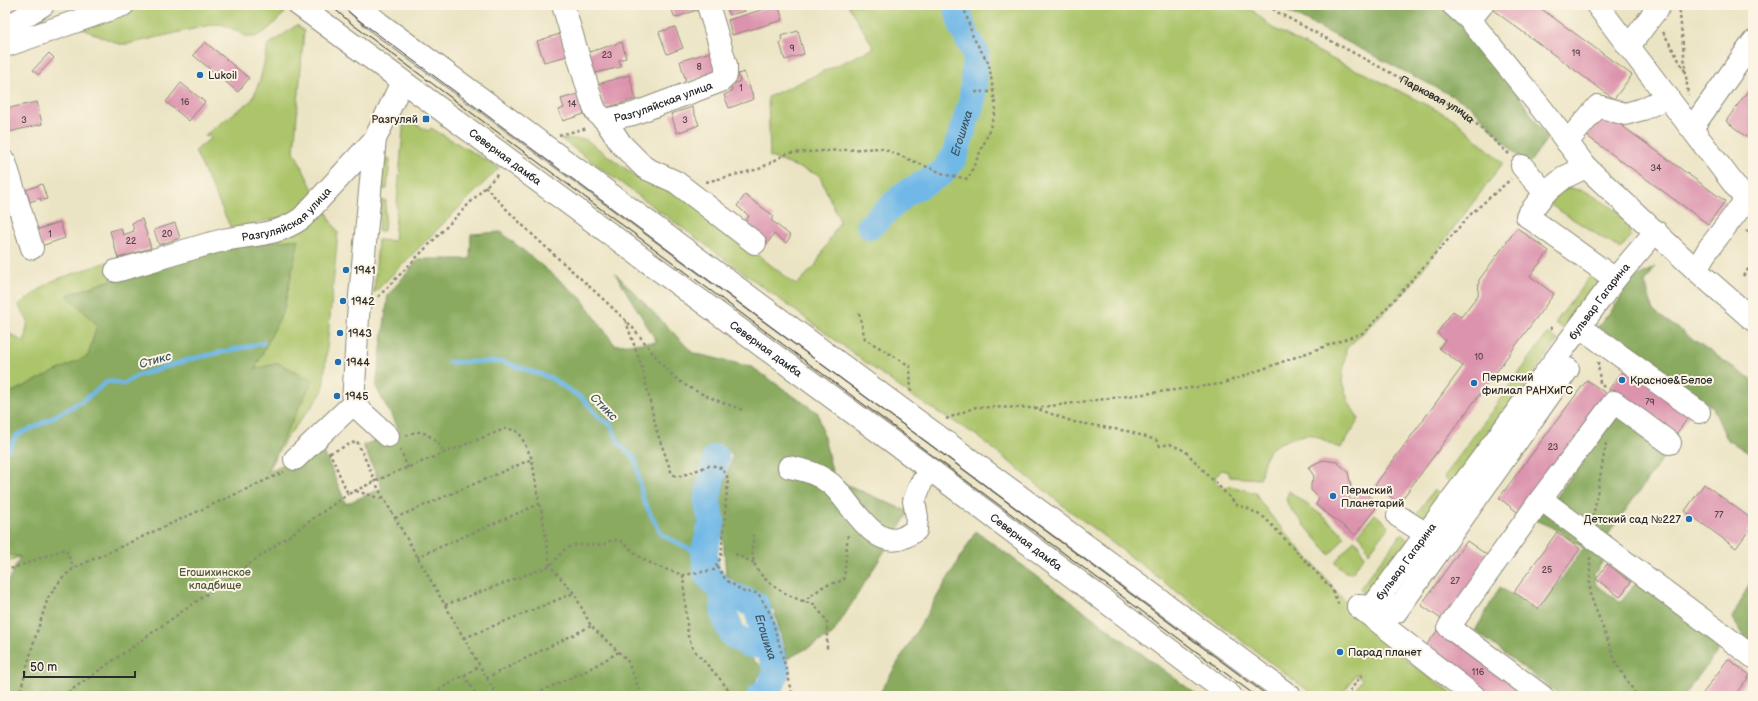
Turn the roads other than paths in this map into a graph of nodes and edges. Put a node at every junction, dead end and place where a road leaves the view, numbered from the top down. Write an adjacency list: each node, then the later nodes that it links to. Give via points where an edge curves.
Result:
1 (43, 5): 11 (main road, via 18,21)
2 (123, 5): 13 (main road)
3 (299, 5): 15 (main road, Северная дамба)
4 (358, 5): 47 (main road, via 393,34)
5 (563, 5): 17 (main road, via 592,102 596,112)
6 (708, 5): 17 (main road, Разгуляйская улица, via 726,65 726,75 721,81 633,114)
7 (1453, 5): 10 (main road)
8 (1597, 5): 14 (main road)
9 (1656, 10): 14 (main road)
10 (1476, 13): 20 (main road)
11 (5, 34)
12 (1753, 42): 18 (main road)
13 (5, 46)
14 (1629, 46): 16 (main road)
15 (402, 82): 19 (main road, Разгуляйская улица); 46 (main road, Северная дамба, via 861,418)
16 (1678, 97): 18 (main road); 20 (main road, via 1625,114 1598,106)
17 (605, 120): 27 (main road, via 621,144 645,168 676,182)
18 (1692, 128): 25 (main road)
19 (375, 139): 30 (main road, Разгуляйская улица, via 302,218 289,227 222,240); 34 (main road, via 358,317)
20 (1567, 142): 23 (main road)
21 (5, 162): 28 (main road)
22 (1522, 166): 24 (main road)
23 (1586, 167): 24 (main road, via 1565,177); 26 (main road)
24 (1545, 193): 31 (main road, via 1526,216)
25 (1750, 197): 29 (main road, via 1709,248)
26 (1656, 231): 29 (main road); 31 (main road, бульвар Гагарина)
27 (755, 243)
28 (32, 248)
29 (1696, 270): 32 (main road)
30 (116, 271)
31 (1615, 279): 33 (main road, бульвар Гагарина)
32 (1753, 320)
33 (1589, 333): 35 (main road); 43 (main road, бульвар Гагарина); 44 (main road, via 1396,612)
34 (353, 404): 36 (main road); 38 (main road)
35 (1699, 412)
36 (397, 440)
37 (1670, 443): 41 (main road, via 1614,402)
38 (293, 464)
39 (788, 467): 40 (main road, via 812,472 831,484 865,525 883,538 901,539 916,530 914,501)
40 (921, 483)
41 (1541, 499): 45 (main road); 49 (main road, via 1450,627)
42 (1398, 516): 43 (main road)
43 (1426, 534): 44 (main road, бульвар Гагарина)
44 (1379, 598): 48 (main road, бульвар Гагарина, via 1372,607 1349,607)
45 (1753, 657)
46 (1231, 696)
47 (1290, 696)
48 (1474, 696)
49 (1542, 696)

